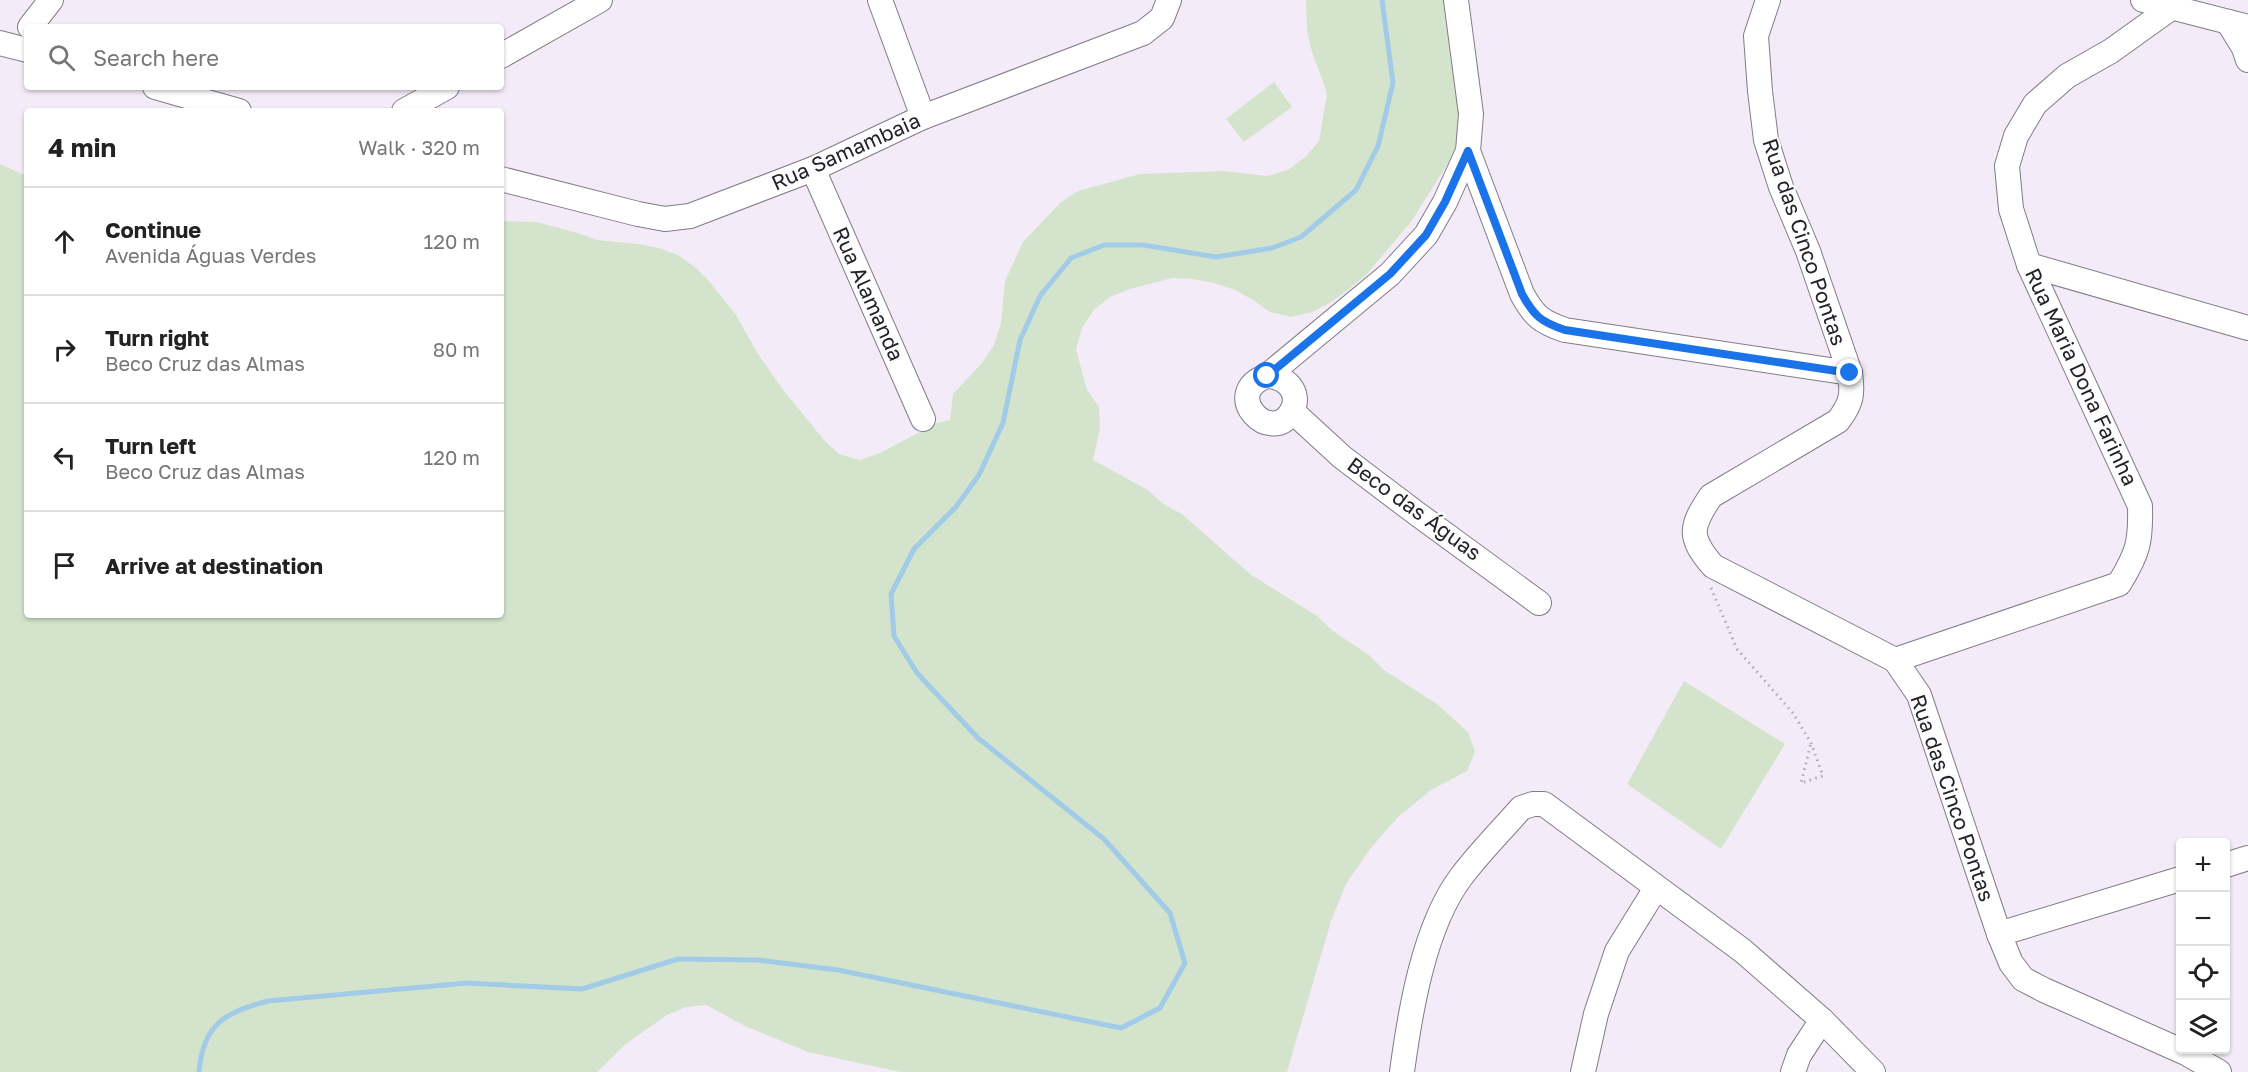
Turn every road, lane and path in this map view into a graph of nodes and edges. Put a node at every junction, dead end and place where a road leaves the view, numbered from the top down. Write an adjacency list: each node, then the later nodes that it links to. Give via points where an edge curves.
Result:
1 (51, 0): 9 (street)
2 (600, 0): 11 (street)
3 (880, 0): 17 (street)
4 (1168, 0): 17 (street, Rua Samambaia, via 1162,18 1143,33)
5 (1456, 0): 18 (street, via 1472,114)
6 (1768, 0): 23 (street, Rua das Cinco Pontas, via 1756,36 1766,140)
7 (2143, 0): 8 (street)
8 (2172, 8): 10 (street); 21 (street, Rua Maria Dona Farinha, via 2067,76 2035,104 2016,135 2007,166 2011,209)
9 (32, 24)
10 (2238, 25): 12 (street)
11 (504, 54)
12 (2248, 60)
13 (165, 90): 15 (street)
14 (442, 90): 16 (street)
15 (228, 108)
16 (409, 108)
17 (923, 117): 19 (street, Rua Samambaia)
18 (1468, 151): 23 (street, via 1522,294 1532,313 1549,325); 24 (street, via 1426,235 1390,274)
19 (813, 169): 20 (street, Rua Samambaia, via 690,216 665,219); 26 (street, Rua Alamanda)
20 (504, 180)
21 (2029, 265): 22 (street); 29 (street, Rua Maria Dona Farinha, via 2140,506 2141,535 2133,561 2119,584)
22 (2248, 328)
23 (1850, 373): 27 (street, Rua das Cinco Pontas, via 1849,406 1838,421 1711,496 1694,526 1694,540)
24 (1267, 376): 25 (street, via 1288,383 1294,396); 25 (street, via 1250,390 1251,412 1272,423 1280,422)
25 (1292, 411): 28 (street, Beco das Águas, via 1342,457)
26 (923, 419)
27 (1713, 566): 29 (street, Rua das Cinco Pontas); 30 (path, via 1708,582 1737,649 1793,713)
28 (1539, 603)
29 (1894, 660): 35 (street, Rua das Cinco Pontas, via 1919,695)
30 (1811, 743): 30 (path, via 1824,776 1801,783 1809,753)
31 (2248, 858): 32 (street)
32 (2230, 864)
33 (2176, 881): 35 (street)
34 (1656, 888): 36 (street, via 1743,951); 37 (street, via 1544,804 1521,808 1460,878 1436,921 1410,1015); 38 (street, via 1617,951 1596,1014)
35 (1999, 934): 41 (street, Rua das Cinco Pontas, via 2011,963 2023,979 2187,1053)
36 (1822, 1020): 39 (street, via 1799,1055); 40 (street)
37 (1402, 1072)
38 (1583, 1072)
39 (1793, 1072)
40 (1873, 1072)
41 (2219, 1072)

